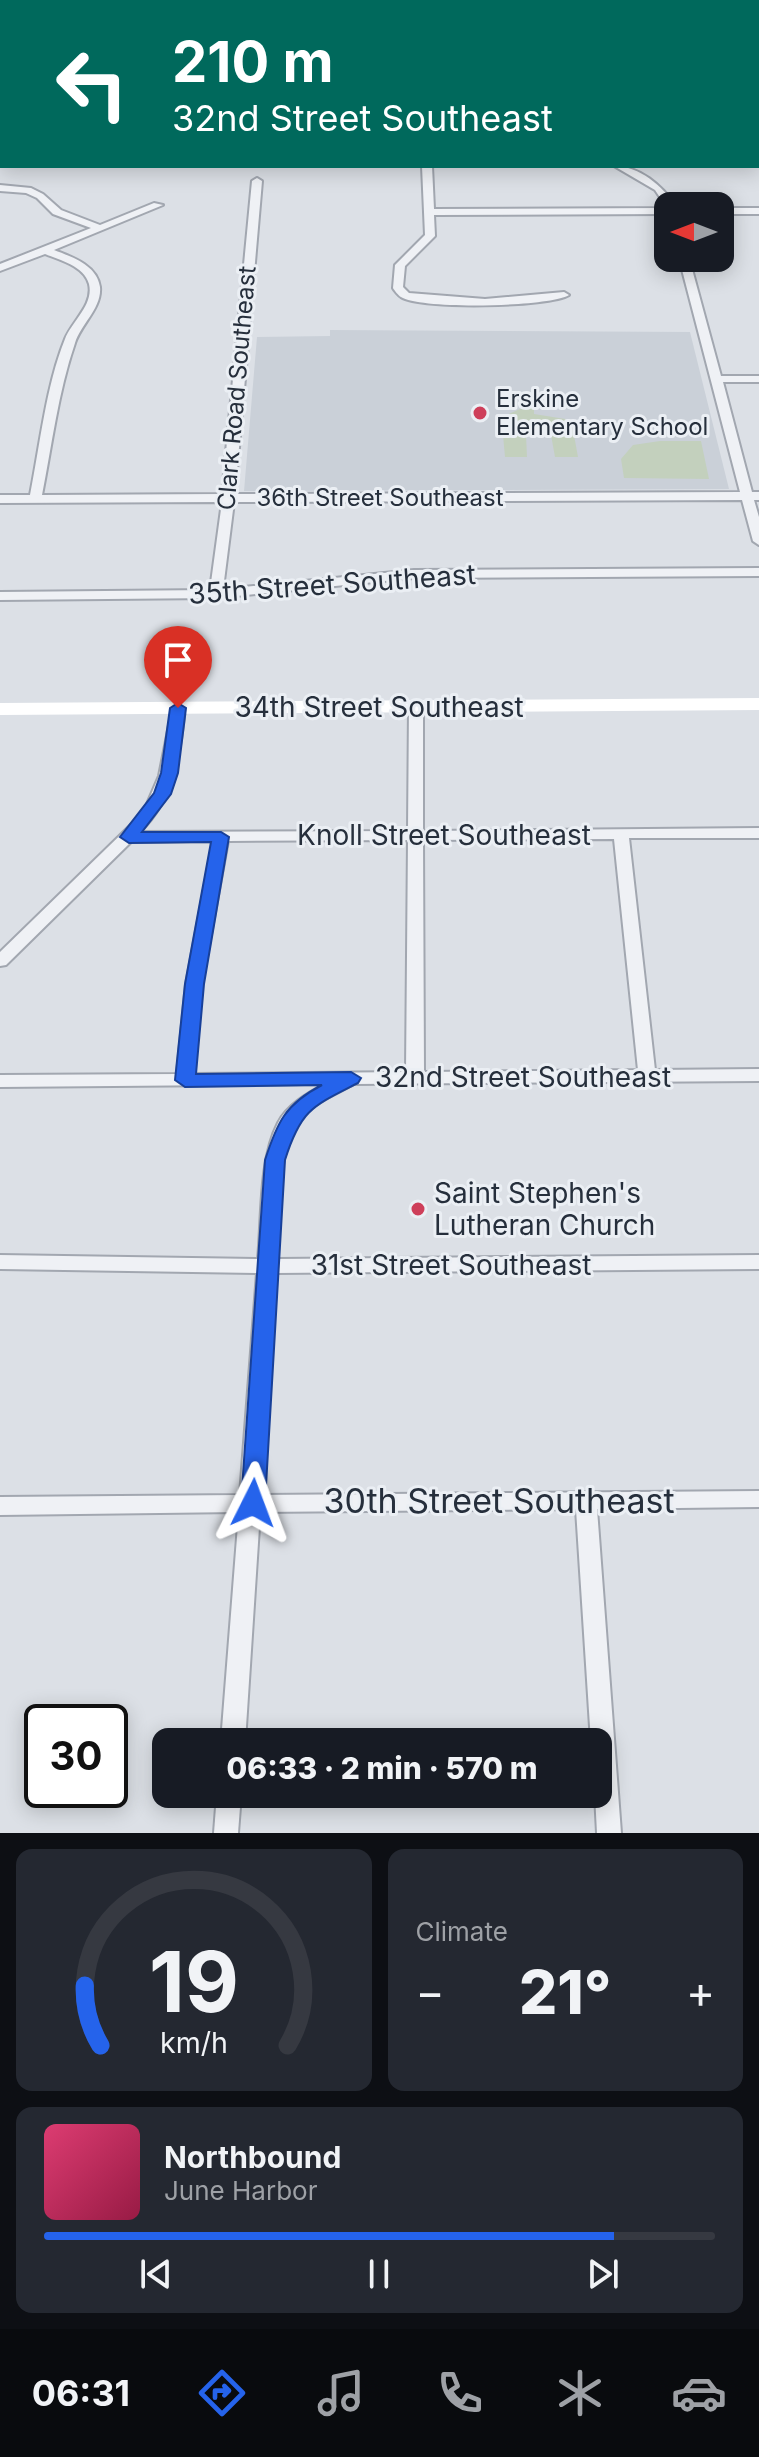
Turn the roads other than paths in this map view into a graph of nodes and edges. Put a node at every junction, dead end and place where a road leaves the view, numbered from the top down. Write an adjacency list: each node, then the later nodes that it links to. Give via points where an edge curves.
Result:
1 (427, 168): 10 (street)
2 (623, 168): 5 (street)
3 (257, 181): 21 (street, Clark Road Southeast)
4 (0, 188): 11 (street, via 28,190 57,212)
5 (660, 192)
6 (158, 205): 11 (street)
7 (654, 209): 10 (street)
8 (734, 211): 9 (street)
9 (759, 211)
10 (429, 212): 15 (street, via 430,236 404,260 398,274 398,288 406,296 514,300)
11 (99, 228): 12 (street)
12 (44, 250): 13 (street); 20 (street, via 82,266 95,286 89,312 69,341)
13 (0, 268)
14 (688, 272): 16 (street)
15 (564, 295)
16 (716, 379): 17 (street); 18 (street)
17 (759, 379)
18 (753, 496): 21 (street, 36th Street Southeast); 22 (street)
19 (0, 499): 20 (street, 36th Street Southeast)
20 (35, 499): 21 (street, 36th Street Southeast)
21 (228, 499): 24 (street, Clark Road Southeast)
22 (759, 541)
23 (759, 572): 24 (street, 35th Street Southeast, via 414,574)
24 (216, 594): 25 (street, 35th Street Southeast)
25 (0, 596)
26 (759, 704): 27 (street, 34th Street Southeast)
27 (416, 706): 28 (street, 34th Street Southeast); 32 (street)
28 (178, 708): 29 (street, 34th Street Southeast); 33 (street, via 170,773 162,794)
29 (0, 709)
30 (759, 833): 31 (street, Knoll Street Southeast)
31 (621, 834): 32 (street, Knoll Street Southeast); 37 (street)
32 (414, 835): 34 (street, Knoll Street Southeast); 39 (street)
33 (129, 837): 34 (street, Knoll Street Southeast); 35 (street)
34 (221, 837): 40 (street, via 194,984)
35 (0, 961)
36 (759, 1075): 37 (street, 32nd Street Southeast)
37 (647, 1076): 39 (street, 32nd Street Southeast)
38 (351, 1078): 39 (street, 32nd Street Southeast); 40 (street, 32nd Street Southeast); 44 (street, via 311,1099 286,1124 275,1160)
39 (415, 1078)
40 (185, 1080): 41 (street, 32nd Street Southeast)
41 (0, 1081)
42 (0, 1262): 44 (street, 31st Street Southeast)
43 (759, 1262): 44 (street, 31st Street Southeast)
44 (266, 1266): 47 (street)
45 (759, 1499): 46 (street, 30th Street Southeast)
46 (586, 1500): 47 (street, 30th Street Southeast); 52 (street)
47 (253, 1503): 48 (street, 30th Street Southeast); 49 (street)
48 (0, 1506)
49 (234, 1728)
50 (228, 1808): 51 (street)
51 (226, 1833)
52 (609, 1833)

